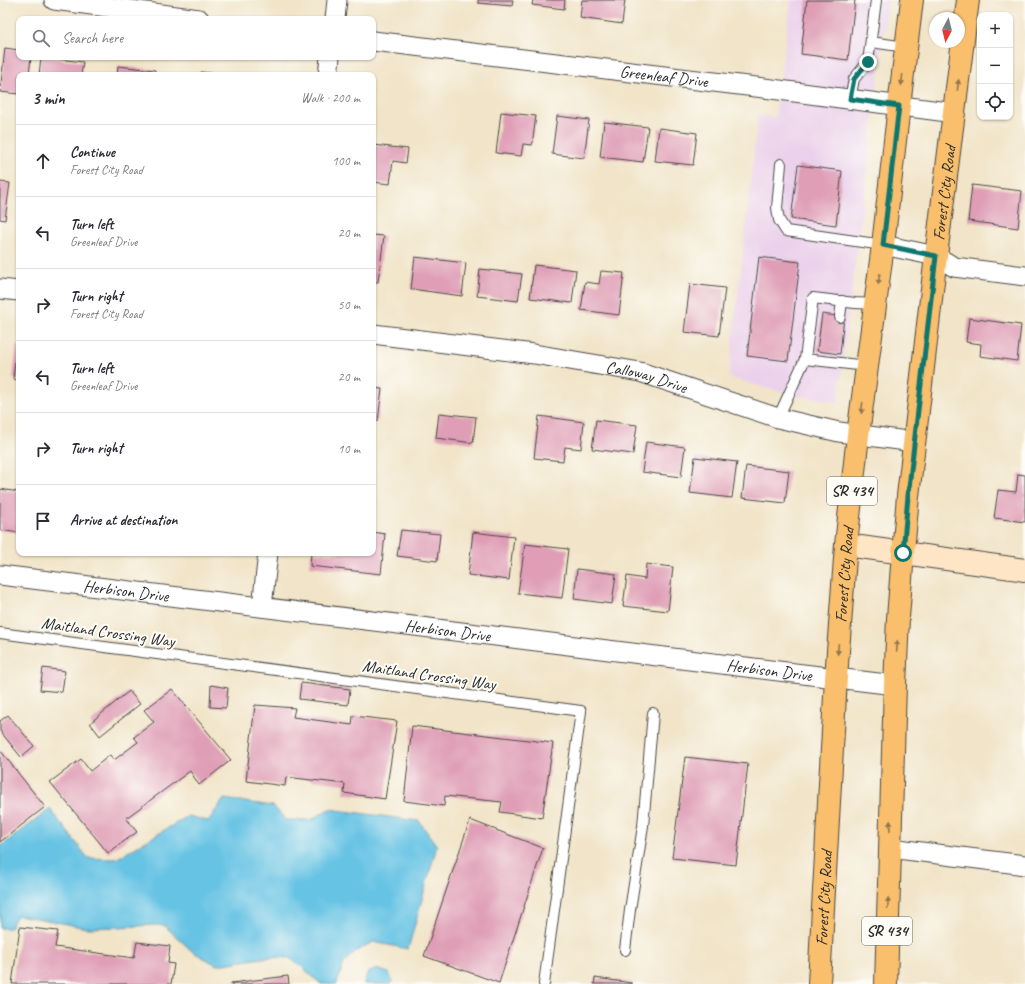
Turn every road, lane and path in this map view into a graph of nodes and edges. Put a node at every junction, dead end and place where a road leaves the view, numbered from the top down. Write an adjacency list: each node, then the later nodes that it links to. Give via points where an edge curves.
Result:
1 (54, 0): 6 (street)
2 (337, 0): 7 (street)
3 (876, 0): 9 (lane)
4 (912, 0): 10 (main road, Forest City Road / SR 434)
5 (968, 0): 15 (main road, Forest City Road / SR 434, one-way to 5)
6 (176, 16)
7 (335, 16)
8 (376, 41): 13 (street, Greenleaf Drive)
9 (871, 42): 10 (lane); 13 (lane, via 868,62 854,79)
10 (906, 47): 14 (main road, Forest City Road / SR 434, one-way to 14)
11 (330, 60): 12 (street)
12 (328, 72)
13 (850, 99): 14 (street, Greenleaf Drive)
14 (899, 106): 15 (street, Greenleaf Drive); 17 (main road, Forest City Road / SR 434)
15 (954, 113): 18 (main road, Forest City Road / SR 434)
16 (782, 164): 17 (lane, via 777,208 779,220 786,231)
17 (883, 245): 18 (street); 23 (main road, Forest City Road / SR 434, one-way to 23)
18 (936, 256): 19 (street, via 954,267); 30 (main road, Forest City Road / SR 434)
19 (1025, 276)
20 (0, 289): 21 (street)
21 (16, 292)
22 (842, 301): 23 (lane); 24 (lane); 26 (lane, via 813,298)
23 (876, 304): 27 (main road, Forest City Road / SR 434)
24 (840, 317)
25 (376, 334): 28 (street, Calloway Drive, via 534,354 640,372)
26 (805, 359): 27 (lane, via 836,358); 28 (lane)
27 (867, 366): 29 (main road, Forest City Road / SR 434, one-way to 29)
28 (778, 418): 29 (street, Calloway Drive)
29 (858, 435): 30 (street, Calloway Drive); 31 (main road, Forest City Road / SR 434)
30 (914, 442): 32 (main road, Forest City Road / SR 434)
31 (846, 545): 32 (street); 38 (main road, Forest City Road / SR 434, one-way to 38)
32 (903, 553): 34 (street); 39 (main road, Forest City Road / SR 434, one-way to 32)
33 (268, 556): 36 (street)
34 (1025, 570)
35 (0, 575): 36 (street, Herbison Drive)
36 (262, 607): 38 (street, Herbison Drive)
37 (0, 633): 44 (lane, Maitland Crossing Way, via 581,711)
38 (836, 678): 39 (street, Herbison Drive); 45 (main road, Forest City Road / SR 434)
39 (895, 684): 41 (main road, Forest City Road / SR 434, one-way to 39)
40 (653, 714): 43 (lane, via 643,826)
41 (890, 848): 42 (street); 46 (main road, Forest City Road / SR 434, one-way to 41)
42 (1025, 866)
43 (625, 950)
44 (544, 984)
45 (820, 984)
46 (886, 984)

